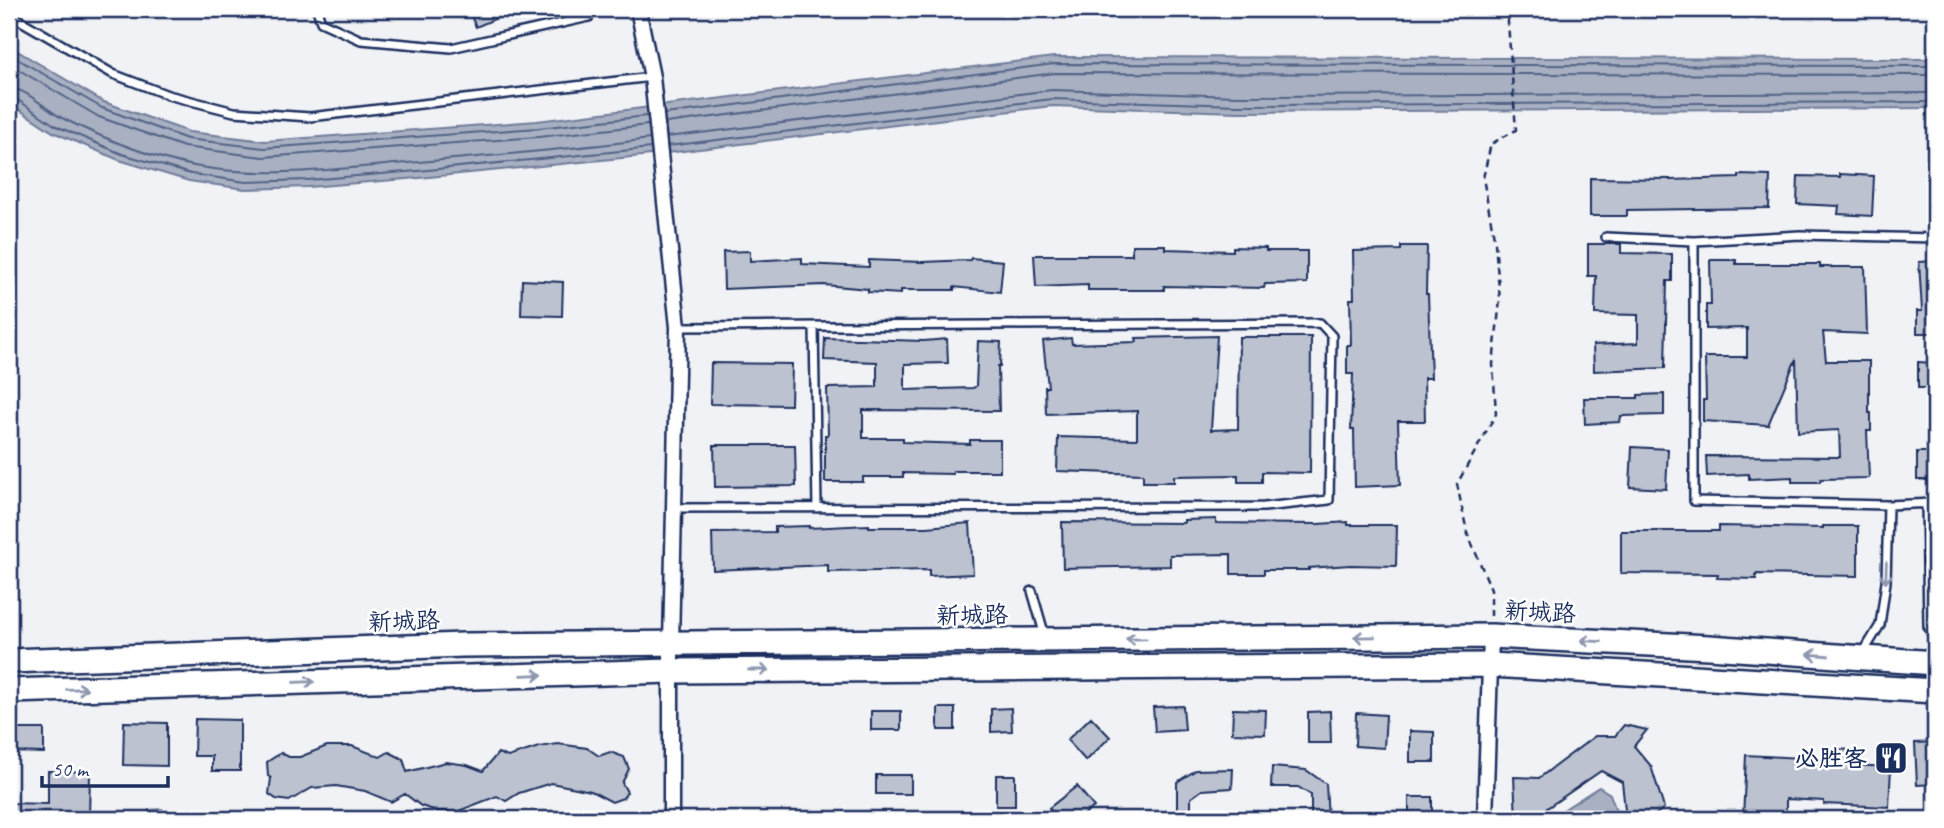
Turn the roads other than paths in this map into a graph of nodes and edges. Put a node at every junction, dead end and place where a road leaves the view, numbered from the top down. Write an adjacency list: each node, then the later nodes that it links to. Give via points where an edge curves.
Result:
1 (317, 9): 2 (lane, via 321,22 361,40 451,48 589,17)
2 (593, 9)
3 (638, 9): 5 (street)
4 (9, 14): 5 (lane, via 113,74 234,113 310,117)
5 (652, 77): 9 (street)
6 (1606, 237): 8 (lane)
7 (1935, 237): 8 (lane, via 1800,235)
8 (1694, 241): 12 (lane, via 1694,502)
9 (678, 327): 10 (lane); 14 (street)
10 (814, 327): 13 (lane); 13 (lane, via 1320,323 1332,336 1329,499 1264,507)
11 (1931, 503): 12 (lane); 18 (lane, via 1928,626)
12 (1888, 505): 20 (lane, one-way to 20, via 1880,625)
13 (817, 508): 14 (lane)
14 (674, 509): 19 (street)
15 (1032, 591): 17 (lane)
16 (1491, 636): 17 (main road, 新城路, one-way to 17); 20 (main road, 新城路, one-way to 16); 23 (street)
17 (1046, 640): 19 (main road, 新城路)
18 (1935, 641)
19 (671, 644): 21 (main road, 新城路, via 450,645); 24 (street)
20 (1861, 658): 22 (main road, 新城路)
21 (9, 661)
22 (1935, 663)
23 (1490, 665): 24 (main road, one-way to 23); 26 (main road); 28 (street)
24 (671, 671): 25 (main road, one-way to 24); 27 (street)
25 (9, 691)
26 (1935, 691)
27 (671, 819)
28 (1485, 819)

